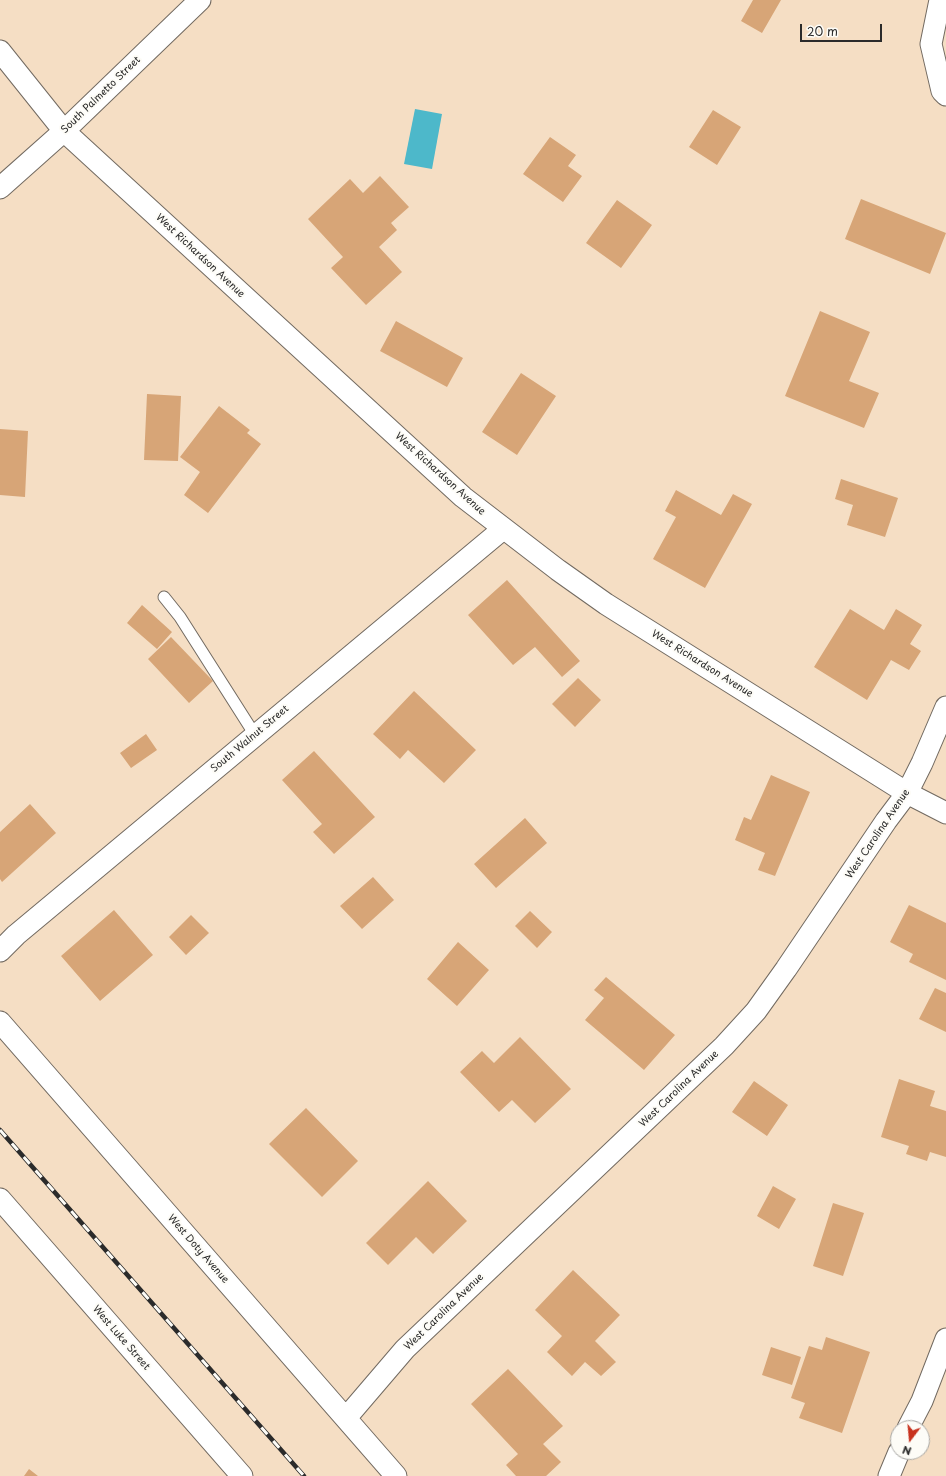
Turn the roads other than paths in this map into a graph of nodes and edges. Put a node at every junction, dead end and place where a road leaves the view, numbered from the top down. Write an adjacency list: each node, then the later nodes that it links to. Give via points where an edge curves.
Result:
1 (200, 0): 5 (street, South Palmetto Street)
2 (940, 0): 4 (street, via 931,44 942,91)
3 (0, 51): 5 (street, West Richardson Avenue)
4 (946, 95)
5 (64, 131): 6 (street, South Palmetto Street); 7 (street, West Richardson Avenue, via 463,497)
6 (0, 188)
7 (503, 529): 10 (street, South Walnut Street); 11 (street, West Richardson Avenue, via 606,604)
8 (164, 597): 10 (lane, via 180,617)
9 (946, 707): 11 (street, West Carolina Avenue)
10 (255, 735): 13 (street, South Walnut Street)
11 (907, 793): 12 (street, West Richardson Avenue); 17 (street, West Carolina Avenue, via 751,1016 724,1046 405,1349)
12 (946, 813)
13 (0, 951)
14 (0, 1022): 17 (street, West Doty Avenue)
15 (0, 1199): 20 (street, West Luke Street)
16 (946, 1339): 18 (street)
17 (346, 1418): 21 (street, West Doty Avenue)
18 (912, 1420)
19 (896, 1460): 22 (street)
20 (242, 1476)
21 (396, 1476)
22 (889, 1476)

